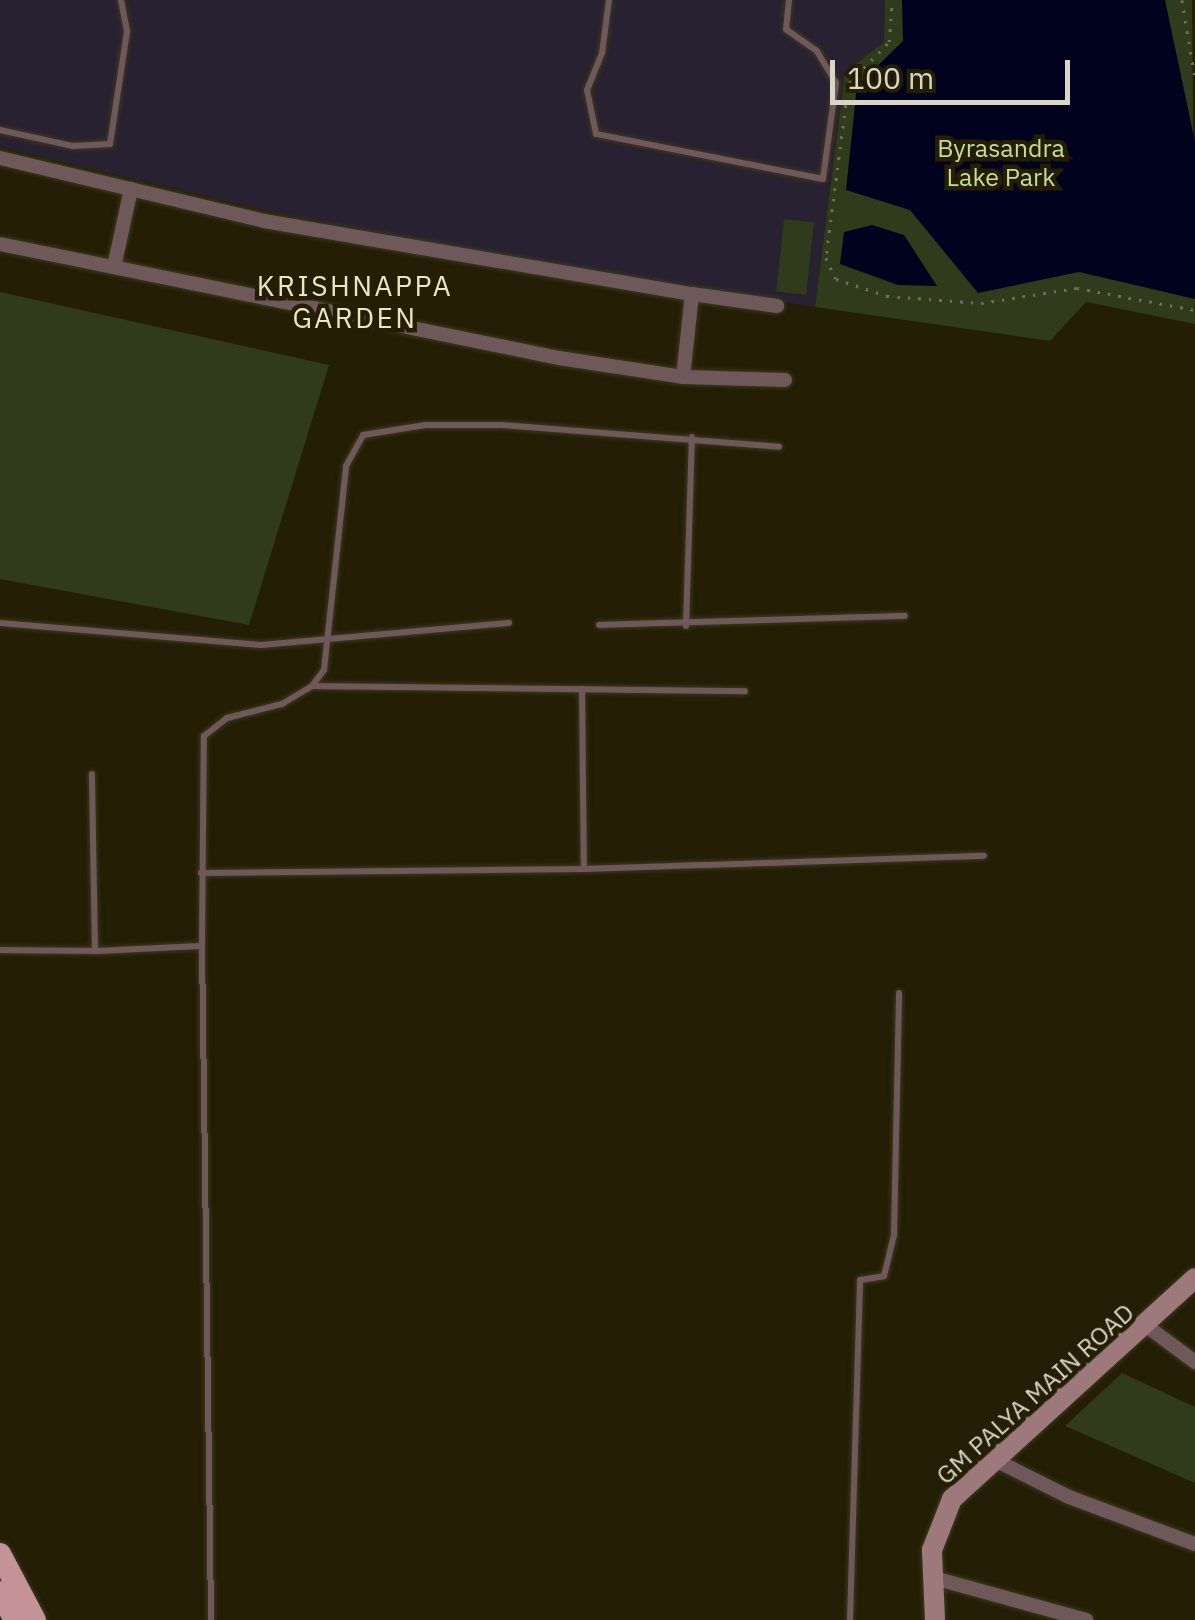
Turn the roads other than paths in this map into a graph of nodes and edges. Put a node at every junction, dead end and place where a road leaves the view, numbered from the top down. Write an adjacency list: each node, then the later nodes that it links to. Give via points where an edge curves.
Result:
1 (121, 0): 4 (lane, via 127,32 110,144 73,146)
2 (608, 0): 3 (lane, via 602,53 587,90 596,134 823,179 836,83 816,52 786,29)
3 (789, 0)
4 (0, 130)
5 (0, 158): 6 (street)
6 (131, 189): 8 (street); 9 (street, via 264,222)
7 (0, 244): 8 (street)
8 (114, 267): 11 (street, via 470,342)
9 (692, 294): 10 (street); 11 (street)
10 (777, 306)
11 (683, 377): 12 (street)
12 (786, 380)
13 (692, 437): 14 (lane); 19 (lane); 20 (lane, via 483,425 363,435 346,466)
14 (780, 447)
15 (905, 616): 19 (lane)
16 (509, 622): 20 (lane)
17 (0, 623): 20 (lane, via 261,645)
18 (599, 625): 19 (lane)
19 (686, 626)
20 (331, 637): 21 (lane, via 324,670)
21 (312, 686): 22 (lane); 27 (lane, via 282,704 227,718 204,736)
22 (582, 688): 23 (lane); 26 (lane)
23 (745, 691)
24 (92, 774): 30 (lane)
25 (984, 856): 26 (lane)
26 (584, 869): 27 (lane)
27 (200, 874): 28 (lane)
28 (202, 946): 30 (lane); 42 (lane)
29 (0, 950): 30 (lane)
30 (95, 950)
31 (899, 993): 43 (lane, via 894,1235 884,1276 860,1280)
32 (1195, 1278): 33 (main road, GM PALYA MAIN ROAD)
33 (1148, 1327): 34 (street); 35 (main road, GM PALYA MAIN ROAD)
34 (1195, 1362)
35 (997, 1460): 36 (street, via 1068,1497); 38 (main road, GM PALYA MAIN ROAD, via 960,1490 941,1518)
36 (1195, 1544)
37 (0, 1554): 41 (main road)
38 (934, 1578): 44 (main road, GM PALYA MAIN ROAD); 45 (street)
39 (0, 1592): 40 (main road)
40 (15, 1620)
41 (35, 1620)
42 (211, 1620)
43 (850, 1620)
44 (935, 1620)
45 (1086, 1620)

